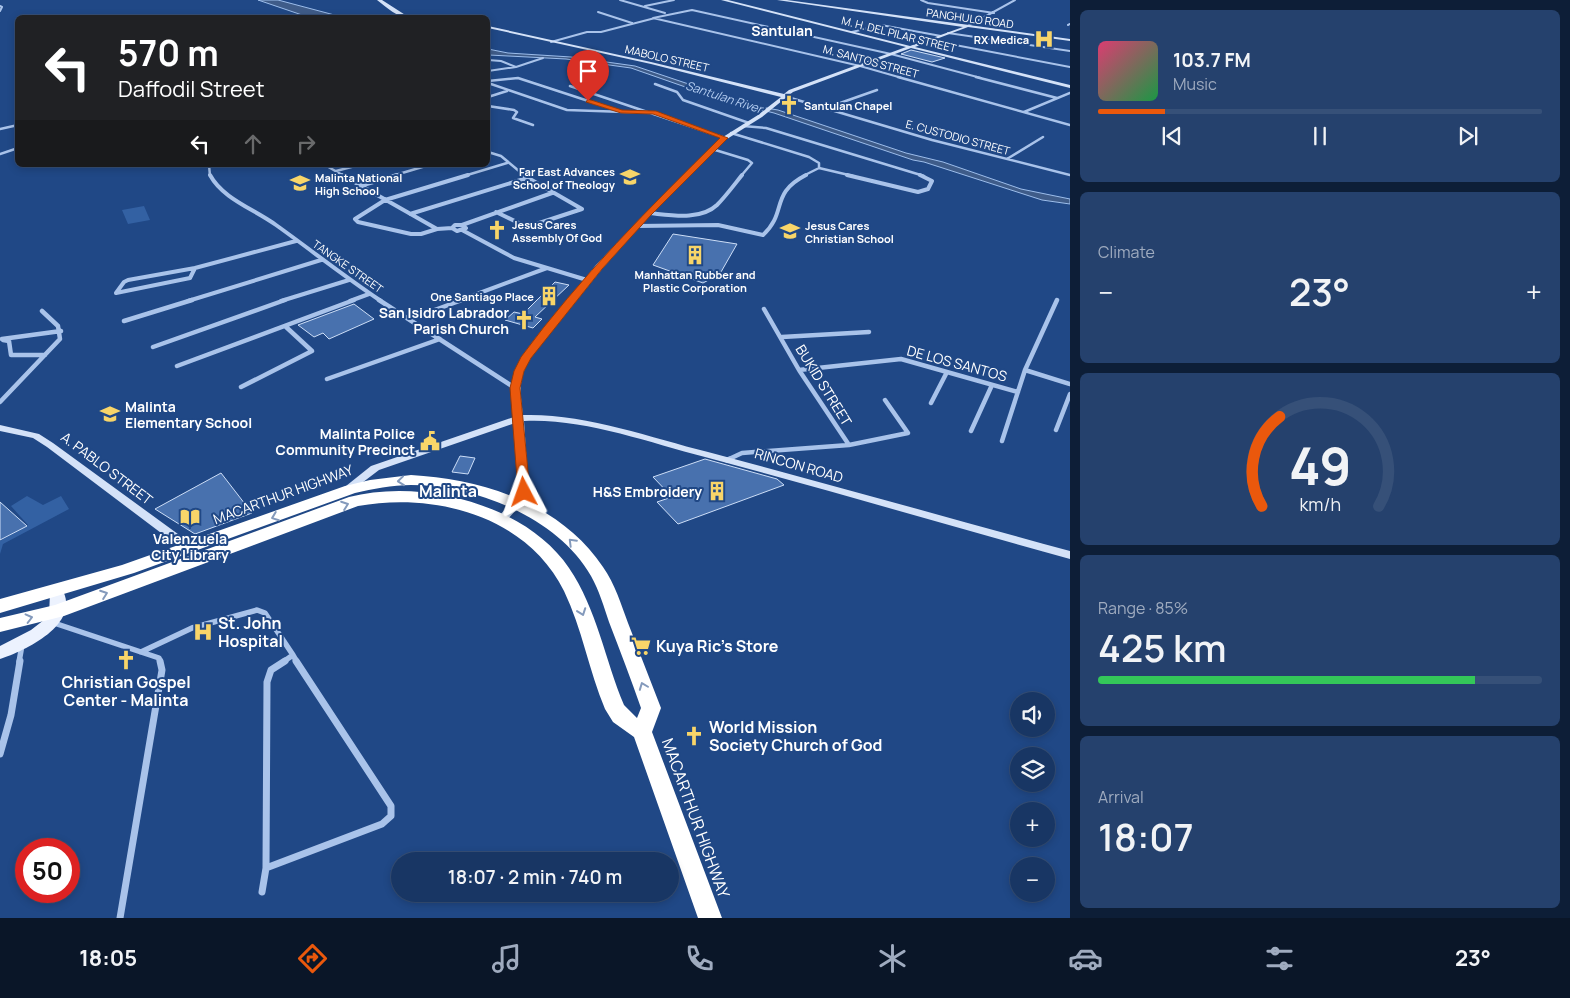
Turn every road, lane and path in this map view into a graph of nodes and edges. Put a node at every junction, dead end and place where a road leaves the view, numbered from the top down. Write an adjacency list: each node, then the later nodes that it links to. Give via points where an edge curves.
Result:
1 (379, 0): 14 (main road)
2 (620, 0): 9 (street)
3 (672, 0): 9 (street)
4 (723, 0): 19 (main road, M. H. DEL PILAR STREET)
5 (779, 0): 17 (main road, PANGHULO ROAD)
6 (921, 0): 12 (street)
7 (1015, 0): 12 (street)
8 (0, 6): 10 (street)
9 (644, 7): 13 (street)
10 (0, 11)
11 (598, 12): 16 (street)
12 (994, 12): 17 (street)
13 (668, 13): 15 (street, via 653,17); 27 (street, via 692,10)
14 (400, 15)
15 (656, 18): 16 (street); 30 (street, M. SANTOS STREET)
16 (632, 23): 24 (street)
17 (968, 26): 20 (main road); 23 (main road, PANGHULO ROAD)
18 (490, 27): 24 (main road, MABOLO STREET)
19 (852, 32): 21 (street, via 881,24); 25 (main road, M. H. DEL PILAR STREET)
20 (948, 33): 21 (main road); 26 (street)
21 (941, 36): 22 (main road)
22 (929, 40): 25 (main road); 32 (street)
23 (1070, 40)
24 (551, 42): 43 (main road, MABOLO STREET)
25 (910, 47): 27 (main road); 38 (main road, M. H. DEL PILAR STREET)
26 (1070, 51)
27 (891, 54): 30 (main road); 44 (street)
28 (543, 58): 31 (street)
29 (490, 60): 31 (street)
30 (860, 66): 43 (main road); 48 (street, M. SANTOS STREET)
31 (516, 67): 33 (street)
32 (1070, 67)
33 (490, 70)
34 (490, 82): 47 (street, via 518,78)
35 (490, 83): 40 (street)
36 (655, 84): 51 (street, via 677,92 683,100)
37 (570, 86): 49 (street)
38 (1070, 88)
39 (877, 90): 46 (street)
40 (508, 91): 42 (street); 47 (street, via 567,110)
41 (1070, 93): 44 (street)
42 (490, 96)
43 (784, 96): 46 (street, E. CUSTODIO STREET); 51 (main road, via 775,106)
44 (1057, 98): 48 (street)
45 (490, 106): 50 (street, via 514,110 517,112 513,118)
46 (823, 109): 62 (street, E. CUSTODIO STREET)
47 (621, 112): 49 (street)
48 (1023, 112): 52 (street, M. SANTOS STREET)
49 (654, 113): 57 (street)
50 (533, 124)
51 (746, 124): 55 (main road); 68 (street, via 932,181 922,192)
52 (1070, 125)
53 (15, 126): 54 (street)
54 (0, 129)
55 (731, 133): 57 (main road); 68 (street, via 809,157 819,163)
56 (1043, 137): 62 (street)
57 (725, 138): 59 (main road)
58 (15, 149): 61 (street)
59 (712, 149): 76 (main road); 76 (street, via 752,163 716,206 693,214)
60 (490, 153): 63 (street, via 501,156)
61 (0, 154)
62 (1007, 159): 70 (street, E. CUSTODIO STREET)
63 (507, 163): 71 (street); 74 (street)
64 (209, 167): 81 (street, TANGKE STREET, via 210,176 220,190)
65 (329, 167): 69 (street)
66 (351, 167): 69 (street)
67 (422, 167): 72 (street)
68 (819, 168): 78 (street, via 785,190 775,224 763,235 718,225)
69 (336, 171): 72 (street)
70 (1070, 175)
71 (527, 178): 73 (street); 77 (street)
72 (360, 186): 74 (street)
73 (552, 193): 75 (street); 75 (street, via 582,209 527,227)
74 (385, 200): 77 (street); 80 (street, via 355,220 411,234)
75 (496, 212): 79 (street, via 466,222)
76 (649, 213): 78 (main road)
77 (410, 214): 80 (street)
78 (637, 226): 86 (main road)
79 (462, 228): 80 (street, via 455,225); 84 (street, via 514,258)
80 (437, 229)
81 (296, 241): 82 (street, TANGKE STREET); 83 (street)
82 (321, 260): 85 (street, TANGKE STREET); 92 (street)
83 (195, 268): 83 (street, via 190,278 116,293 128,280)
84 (547, 268): 86 (street); 91 (street)
85 (349, 280): 87 (street, TANGKE STREET); 99 (street, via 265,306)
86 (587, 280): 109 (main road, via 526,357)
87 (369, 294): 91 (street, TANGKE STREET); 93 (street)
88 (1057, 300): 103 (street)
89 (764, 308): 96 (street, BUKID STREET)
90 (42, 311): 94 (street)
91 (410, 319): 97 (street, TANGKE STREET)
92 (124, 321)
93 (284, 326): 101 (street); 108 (street, via 312,351)
94 (61, 331): 98 (street); 100 (street, via 60,338)
95 (869, 332): 96 (street)
96 (782, 337): 102 (street, BUKID STREET)
97 (440, 339): 105 (street); 109 (street, TANGKE STREET)
98 (1, 340): 100 (street, via 9,342 11,355)
99 (153, 347)
100 (45, 355): 113 (street)
101 (177, 366)
102 (799, 370): 104 (street, DE LOS SANTOS, via 901,358); 120 (street, BUKID STREET)
103 (1025, 370): 106 (street); 110 (street)
104 (947, 372): 107 (street, DE LOS SANTOS); 114 (street)
105 (327, 379)
106 (1070, 384)
107 (992, 385): 110 (street, DE LOS SANTOS); 118 (street)
108 (241, 388)
109 (515, 388): 115 (main road)
110 (1018, 392): 119 (street)
111 (1070, 394): 117 (street)
112 (885, 400): 120 (street, via 908,433)
113 (0, 402)
114 (931, 403)
115 (519, 418): 121 (main road, RINCON ROAD, via 575,420); 122 (main road, RINCON ROAD, via 376,468); 123 (main road)
116 (0, 428): 127 (main road, A. PABLO STREET, via 36,436 50,444)
117 (1056, 430)
118 (971, 431)
119 (1002, 440)
120 (849, 445): 121 (street, BUKID STREET, via 742,453)
121 (727, 460): 128 (main road, RINCON ROAD)
122 (346, 490): 123 (highway, MACARTHUR HIGHWAY, one-way to 122, via 443,482 410,480); 124 (highway, MACARTHUR HIGHWAY)
123 (520, 498): 125 (main road); 137 (highway, MACARTHUR HIGHWAY, one-way to 123, via 651,708 597,571 562,532 533,512)
124 (297, 516): 125 (highway, MACARTHUR HIGHWAY, one-way to 125, via 394,495 444,500); 126 (highway, MACARTHUR HIGHWAY)
125 (501, 519): 137 (highway, MACARTHUR HIGHWAY, one-way to 137, via 516,526 551,553 565,574 618,715)
126 (259, 530): 127 (highway, MACARTHUR HIGHWAY); 131 (highway, MACARTHUR HIGHWAY, one-way to 126)
127 (189, 548): 129 (highway, MACARTHUR HIGHWAY)
128 (1070, 555)
129 (57, 593): 130 (highway, MACARTHUR HIGHWAY); 131 (main road)
130 (0, 606)
131 (56, 615): 132 (highway, MACARTHUR HIGHWAY, one-way to 131); 133 (main road, via 39,632); 134 (street, via 57,624)
132 (0, 625)
133 (22, 641): 135 (main road); 138 (street, via 11,715)
134 (141, 652): 136 (street, via 192,628 257,610 265,613); 141 (street, via 159,658 162,670)
135 (0, 653)
136 (293, 655): 139 (street, via 271,670 267,682); 139 (street, via 391,806 392,816 382,824)
137 (642, 732): 142 (highway, MACARTHUR HIGHWAY)
138 (0, 754)
139 (266, 868): 140 (street)
140 (262, 892)
141 (120, 918)
142 (710, 918)

